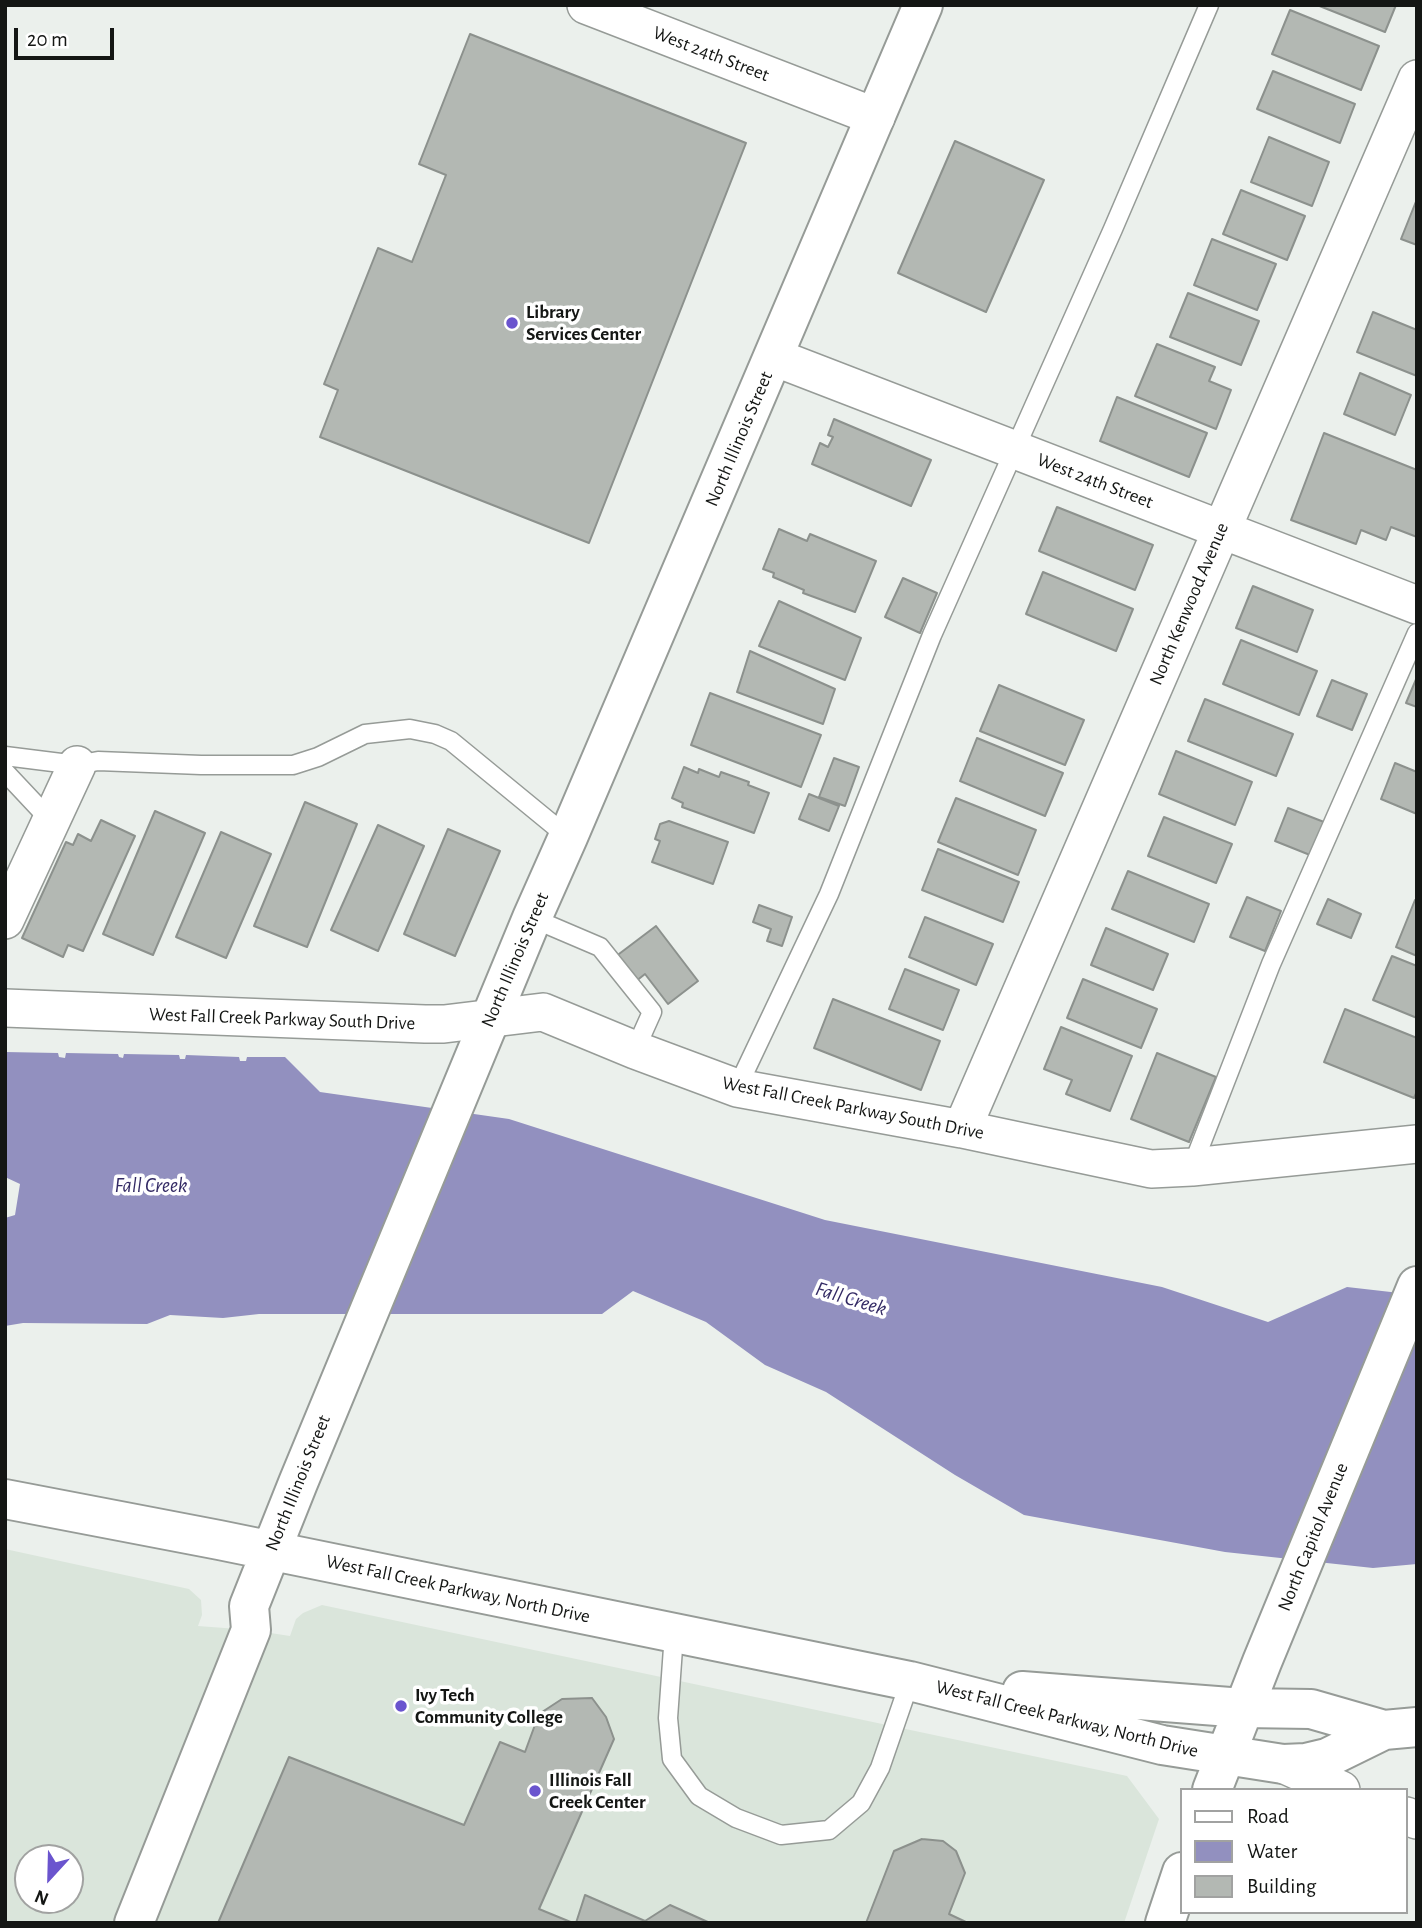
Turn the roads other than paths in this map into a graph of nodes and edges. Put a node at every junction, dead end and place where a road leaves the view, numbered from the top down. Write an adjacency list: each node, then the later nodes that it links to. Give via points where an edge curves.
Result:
1 (586, 5): 5 (street, West 24th Street)
2 (923, 5): 5 (main road, North Illinois Street)
3 (1209, 5): 7 (lane)
4 (1417, 79): 8 (street, North Kenwood Avenue)
5 (876, 117): 6 (main road, North Illinois Street)
6 (774, 357): 7 (street, West 24th Street); 15 (main road, North Illinois Street)
7 (1015, 450): 8 (street, West 24th Street); 21 (lane, via 932,635 829,894)
8 (1221, 530): 9 (street, West 24th Street); 22 (street, North Kenwood Avenue)
9 (1417, 605)
10 (1417, 633): 24 (lane, via 1271,964)
11 (5, 756): 12 (lane)
12 (77, 765): 14 (street); 15 (lane, via 98,761 293,765 365,734 410,729 452,741)
13 (5, 772): 14 (lane)
14 (51, 821): 17 (street)
15 (568, 837): 16 (main road, North Illinois Street)
16 (531, 918): 19 (main road, North Illinois Street); 20 (lane, via 600,947 652,1012)
17 (5, 920)
18 (5, 1008): 19 (street, West Fall Creek Parkway South Drive, via 425,1024)
19 (489, 1017): 20 (street, West Fall Creek Parkway South Drive, via 542,1012); 27 (main road, North Illinois Street)
20 (635, 1050): 21 (street, West Fall Creek Parkway South Drive)
21 (737, 1088): 22 (street, West Fall Creek Parkway South Drive)
22 (962, 1129): 24 (street, West Fall Creek Parkway South Drive, via 1151,1169)
23 (1417, 1144): 24 (street, West Fall Creek Parkway South Drive)
24 (1192, 1167)
25 (1417, 1286): 30 (main road, North Capitol Avenue)
26 (5, 1499): 27 (main road, West Fall Creek Parkway, North Drive)
27 (270, 1550): 28 (main road, West Fall Creek Parkway, North Drive); 36 (main road, North Illinois Street, via 249,1606 251,1630)
28 (674, 1634): 29 (main road, West Fall Creek Parkway, North Drive); 29 (lane, via 668,1718 672,1759 699,1796 736,1818 781,1835 829,1830 861,1803 880,1768)
29 (910, 1681): 30 (main road, West Fall Creek Parkway, North Drive); 33 (main road, West Fall Creek Parkway, North Drive, via 1162,1745)
30 (1243, 1708): 31 (main road, West Fall Creek Parkway, North Drive, via 1311,1709); 33 (main road, North Capitol Avenue)
31 (1400, 1729): 32 (main road, West Fall Creek Parkway, North Drive, via 1327,1758)
32 (1283, 1764): 33 (main road, West Fall Creek Parkway, North Drive); 34 (street)
33 (1219, 1772)
34 (1337, 1788)
35 (1180, 1878): 37 (main road)
36 (134, 1923)
37 (1165, 1923)

